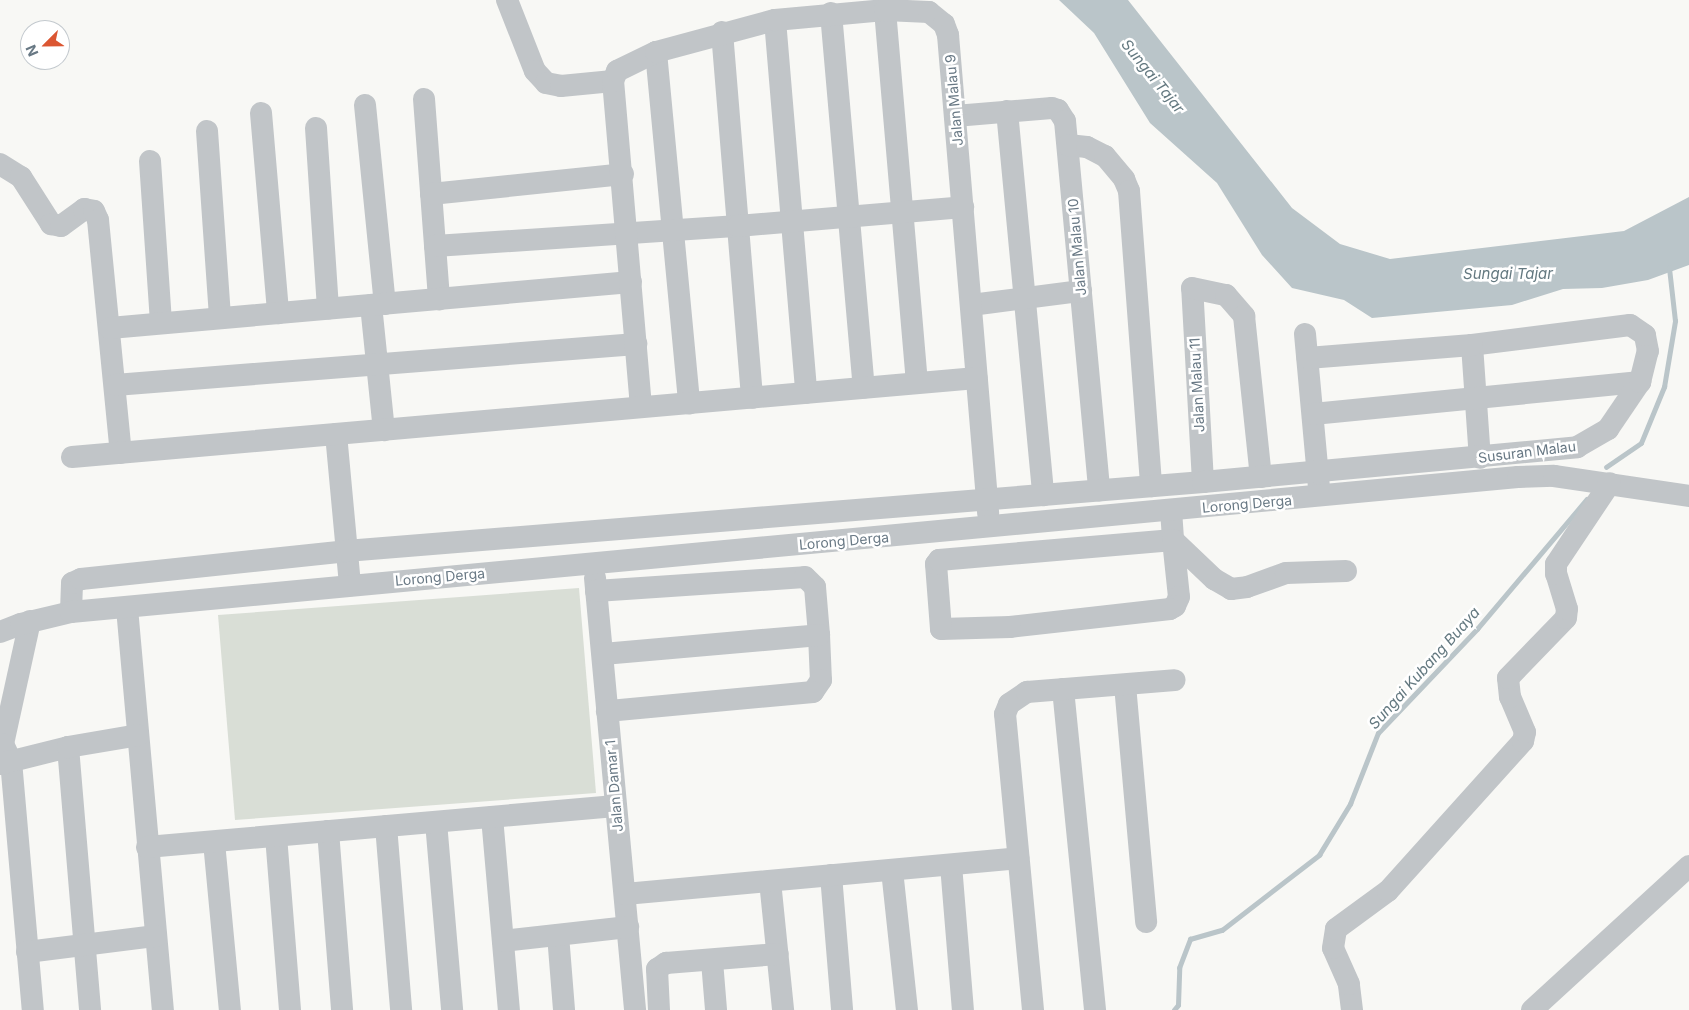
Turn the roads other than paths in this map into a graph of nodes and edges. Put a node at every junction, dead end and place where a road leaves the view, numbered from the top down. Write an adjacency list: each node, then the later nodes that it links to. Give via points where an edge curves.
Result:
1 (507, 0): 7 (street, via 535,71 546,83 561,86)
2 (885, 10): 3 (street, Jalan Malau 9); 12 (street, Jalan Malau 9, via 919,9 936,16 944,24 948,35); 21 (street)
3 (831, 13): 4 (street, Jalan Malau 9); 22 (street)
4 (775, 20): 5 (street, Jalan Malau 9); 23 (street)
5 (722, 32): 6 (street, Jalan Malau 9); 24 (street)
6 (656, 52): 7 (street, Jalan Malau 9, via 617,71); 25 (street)
7 (613, 81): 18 (street)
8 (424, 99): 19 (street)
9 (365, 105): 32 (street)
10 (1007, 111): 12 (street, Jalan Malau 10); 15 (street, Jalan Malau 10, via 1058,110 1065,121); 30 (street)
11 (261, 113): 35 (street)
12 (955, 116): 20 (street, Jalan Malau 9)
13 (316, 128): 34 (street)
14 (207, 131): 36 (street)
15 (1068, 146): 29 (street, Jalan Malau 10); 64 (street, via 1088,147 1105,156 1124,179 1129,191)
16 (150, 161): 37 (street)
17 (0, 164): 38 (street, via 21,177 51,224 61,226 84,209 94,211 98,220)
18 (623, 174): 19 (street); 26 (street)
19 (431, 194): 27 (street)
20 (963, 207): 21 (street); 33 (street, Jalan Malau 9)
21 (902, 212): 22 (street); 46 (street)
22 (849, 215): 23 (street); 48 (street)
23 (792, 221): 24 (street); 49 (street)
24 (738, 226): 25 (street); 50 (street)
25 (673, 230): 26 (street); 52 (street)
26 (627, 233): 27 (street); 28 (street)
27 (435, 246): 31 (street)
28 (631, 282): 31 (street); 40 (street)
29 (1081, 291): 30 (street); 65 (street, Jalan Malau 10)
30 (1024, 298): 33 (street); 66 (street)
31 (439, 299): 32 (street)
32 (378, 304): 34 (street); 43 (street)
33 (971, 305): 44 (street, Jalan Malau 9)
34 (328, 309): 35 (street)
35 (278, 313): 36 (street)
36 (220, 318): 37 (street)
37 (161, 323): 38 (street)
38 (110, 328): 47 (street)
39 (1305, 334): 42 (street)
40 (636, 344): 43 (street); 53 (street)
41 (1472, 345): 42 (street); 45 (street, Susuran Malau, via 1630,324 1638,328 1648,343); 51 (street)
42 (1308, 358): 54 (street)
43 (377, 363): 47 (street); 55 (street)
44 (977, 378): 46 (street); 69 (street, Jalan Malau 9)
45 (1640, 382): 51 (street); 59 (street, Susuran Malau, via 1608,428 1588,443)
46 (917, 383): 48 (street)
47 (115, 385): 57 (street)
48 (864, 388): 49 (street)
49 (806, 393): 50 (street)
50 (752, 398): 52 (street)
51 (1477, 399): 54 (street); 59 (street)
52 (689, 403): 53 (street)
53 (641, 407): 55 (street)
54 (1313, 414): 60 (street)
55 (384, 430): 56 (street)
56 (336, 434): 57 (street); 73 (street)
57 (121, 453): 58 (street)
58 (72, 457)
59 (1480, 458): 60 (street, Susuran Malau)
60 (1318, 472): 61 (street, Susuran Malau); 68 (street)
61 (1261, 477): 62 (street, Susuran Malau); 62 (street, Jalan Malau 11, via 1244,316 1226,295 1192,288)
62 (1203, 482): 64 (street, Susuran Malau)
63 (1610, 482): 67 (street, Lorong Derga); 68 (street, Lorong Derga, via 1554,476 1518,477); 136 (street, via 1556,564 1567,609 1566,618 1508,678 1508,689 1525,732 1523,740 1388,891 1336,929 1333,948 1349,984)
64 (1151, 486): 65 (street, Susuran Malau)
65 (1099, 490): 66 (street, Susuran Malau)
66 (1043, 495): 69 (street, Susuran Malau)
67 (1689, 496)
68 (1320, 498): 70 (street, Lorong Derga)
69 (987, 500): 71 (street, Jalan Malau 9); 73 (street, Susuran Malau)
70 (1171, 510): 71 (street, Lorong Derga); 72 (street)
71 (989, 528): 74 (street, Lorong Derga)
72 (1173, 540): 72 (street, via 939,560 936,564 940,626 944,631 1010,627 1170,608 1179,597); 75 (street, via 1214,579 1231,589 1248,587 1286,573)
73 (346, 551): 76 (street); 79 (street, Susuran Malau, via 81,579 72,583)
74 (594, 562): 76 (street, Lorong Derga); 77 (street, Jalan Damar 1)
75 (1346, 571)
76 (350, 585): 78 (street, Lorong Derga)
77 (596, 591): 82 (street, via 805,577 815,587); 83 (street, Jalan Damar 1)
78 (127, 608): 79 (street, Lorong Derga); 89 (street)
79 (71, 612): 80 (street, Lorong Derga)
80 (30, 621): 81 (street, Lorong Derga); 87 (street)
81 (0, 632)
82 (820, 635): 83 (street); 88 (street, via 821,680 813,692)
83 (603, 654): 88 (street, Jalan Damar 1)
84 (1175, 680): 85 (street)
85 (1125, 685): 86 (street); 108 (street)
86 (1063, 689): 100 (street, via 1027,692 1016,697 1005,714); 135 (street)
87 (6, 691): 91 (street)
88 (607, 710): 92 (street, Jalan Damar 1)
89 (138, 734): 90 (street); 99 (street)
90 (68, 747): 91 (street); 113 (street)
91 (5, 762): 105 (street)
92 (615, 806): 93 (street); 107 (street, Jalan Damar 1)
93 (492, 817): 94 (street); 112 (street)
94 (436, 822): 95 (street); 124 (street)
95 (386, 826): 96 (street); 123 (street)
96 (328, 831): 97 (street); 122 (street)
97 (276, 836): 98 (street); 121 (street)
98 (214, 842): 99 (street); 120 (street)
99 (147, 847): 111 (street)
100 (1018, 858): 101 (street); 134 (street)
101 (951, 864): 103 (street); 133 (street)
102 (1689, 866): 137 (street)
103 (892, 870): 104 (street); 132 (street)
104 (831, 875): 106 (street); 131 (street)
105 (10, 881): 114 (street)
106 (770, 881): 107 (street); 115 (street)
107 (625, 894): 109 (street, Jalan Damar 1)
108 (1146, 922)
109 (628, 927): 110 (street); 127 (street, Jalan Damar 1)
110 (558, 934): 112 (street); 126 (street)
111 (156, 936): 113 (street); 119 (street)
112 (503, 941): 125 (street)
113 (84, 945): 114 (street); 118 (street)
114 (27, 952): 117 (street)
115 (778, 954): 116 (street); 130 (street)
116 (712, 961): 128 (street, via 666,963 657,970); 129 (street)
117 (32, 1010)
118 (90, 1010)
119 (163, 1010)
120 (230, 1010)
121 (290, 1010)
122 (342, 1010)
123 (401, 1010)
124 (452, 1010)
125 (509, 1010)
126 (564, 1010)
127 (635, 1010)
128 (659, 1010)
129 (716, 1010)
130 (783, 1010)
131 (842, 1010)
132 (907, 1010)
133 (964, 1010)
134 (1033, 1010)
135 (1095, 1010)
136 (1352, 1010)
137 (1532, 1010)

